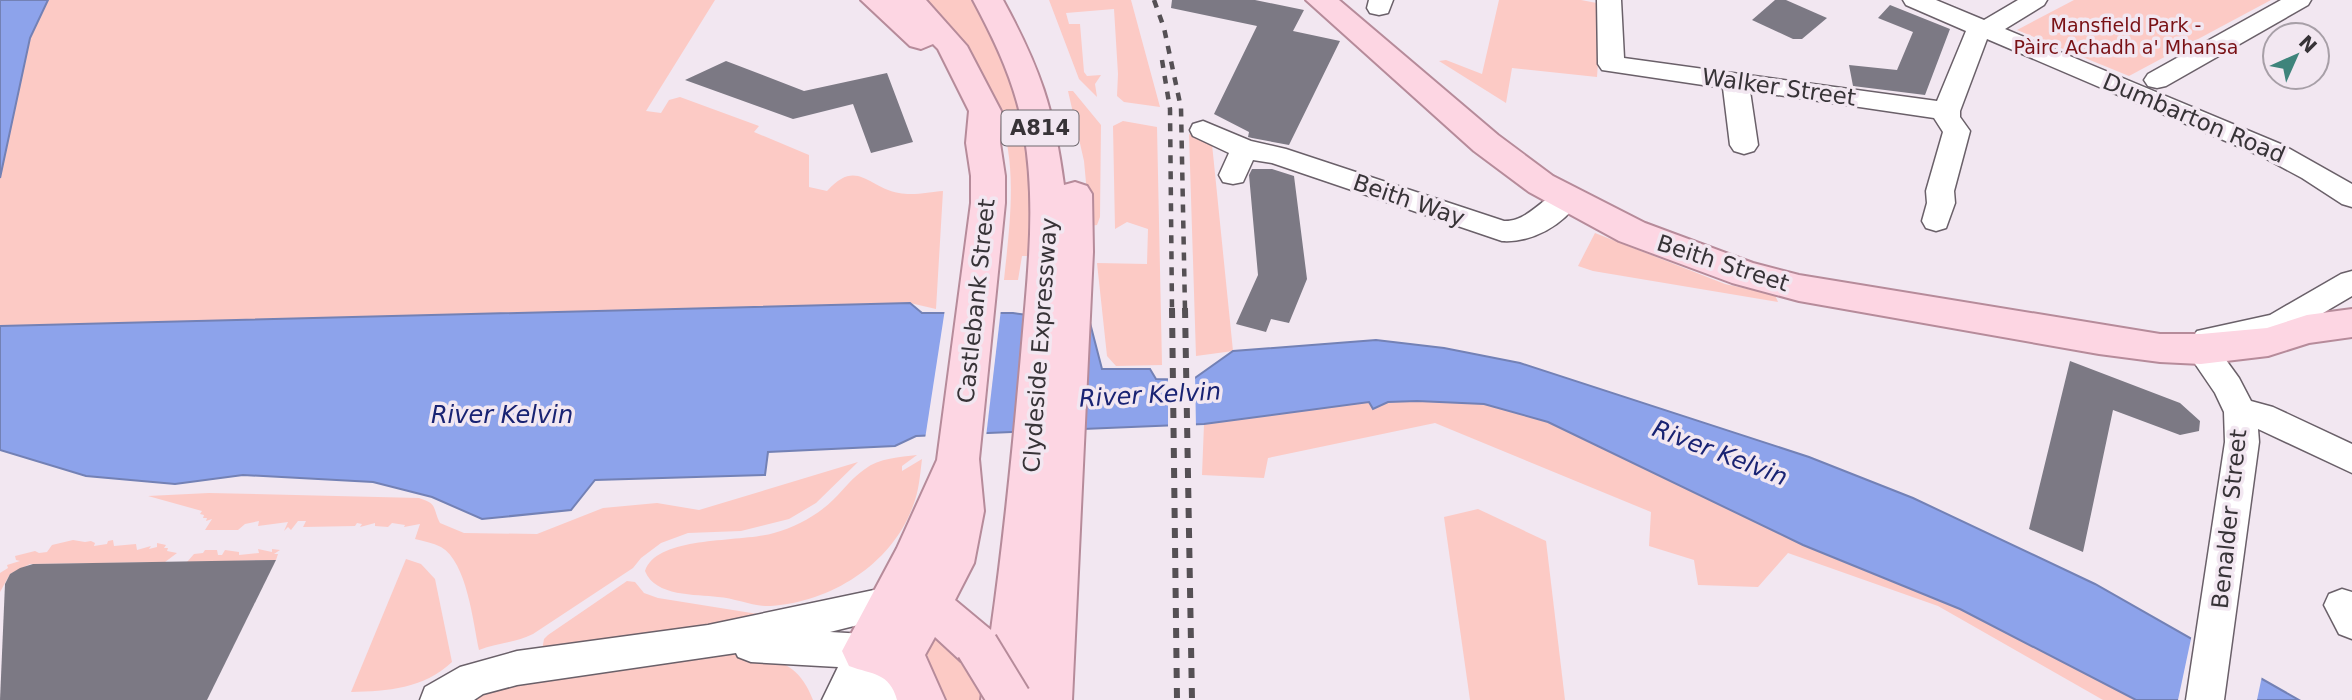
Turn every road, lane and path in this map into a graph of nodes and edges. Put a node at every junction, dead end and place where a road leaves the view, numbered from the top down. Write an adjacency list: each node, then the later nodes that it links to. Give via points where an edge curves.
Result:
1 (876, 0): 11 (main road, Castlebank Street)
2 (910, 0): 11 (main road, Castlebank Street, via 937,27)
3 (988, 0): 22 (main road, Clydeside Expressway / A814, via 1022,68 1041,134 1050,217)
4 (1013, 0): 22 (main road, Clydeside Expressway / A814, via 1044,59 1066,134 1076,206)
5 (1321, 0): 20 (main road, Beith Street, via 1486,143)
6 (1609, 0): 13 (street, Walker Street, via 1611,64)
7 (1914, 0): 10 (street, Dumbarton Road)
8 (2035, 0): 10 (street)
9 (2299, 0): 12 (street)
10 (1985, 29): 14 (street, via 1975,36); 19 (street, Dumbarton Road)
11 (944, 54): 28 (main road, Castlebank Street, via 964,115 983,143 988,176)
12 (2157, 80)
13 (1735, 81): 14 (street, Walker Street); 16 (street)
14 (1947, 111): 21 (street, via 1957,131)
15 (1203, 130): 17 (street, Beith Way)
16 (1744, 145)
17 (1244, 149): 18 (street); 20 (street, Beith Way, via 1276,155 1515,233 1536,226)
18 (1233, 175)
19 (2345, 183)
20 (1566, 199): 25 (main road, Beith Street, via 1660,244 1773,282 2099,340)
21 (1936, 221)
22 (1061, 259): 29 (main road, Clydeside Expressway / A814)
23 (2352, 282): 25 (street, via 2278,325 2208,339)
24 (2352, 323): 25 (main road, Beith Street, via 2307,329 2267,342)
25 (2201, 349): 26 (street, Benalder Street)
26 (2240, 412): 27 (street, via 2261,416); 39 (street, Benalder Street, via 2242,442)
27 (2352, 458)
28 (958, 459): 30 (main road, Castlebank Street, via 963,511); 30 (main road, Castlebank Street, via 934,518)
29 (1043, 530): 37 (main road, Clydeside Expressway / A814); 38 (main road, Clydeside Expressway / A814)
30 (944, 608): 31 (street); 32 (main road, Castlebank Street); 37 (main road, A814, bridge)
31 (708, 642): 32 (street); 33 (street, via 517,668 474,680)
32 (882, 655): 34 (street); 35 (street); 36 (main road, via 909,672)
33 (439, 700)
34 (841, 700)
35 (876, 700)
36 (921, 700)
37 (1007, 700)
38 (1048, 700)
39 (2205, 700)

